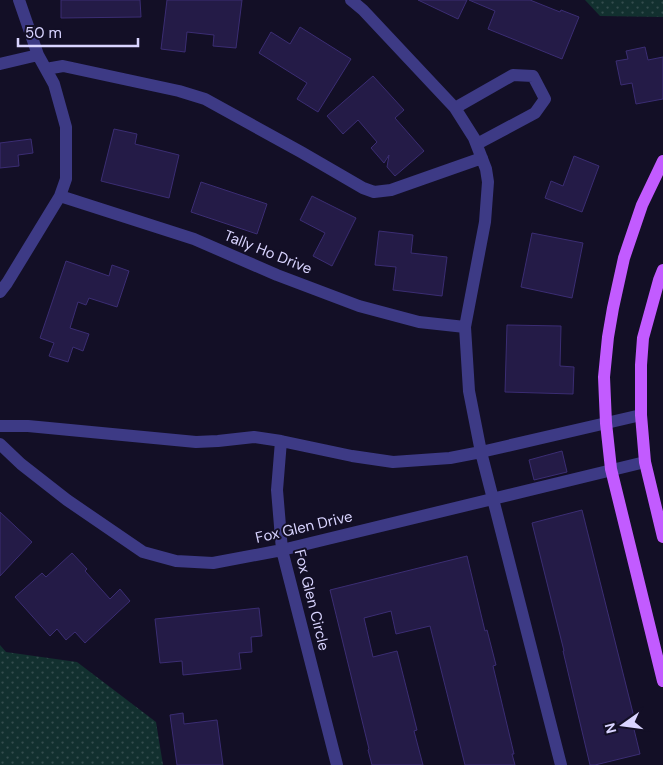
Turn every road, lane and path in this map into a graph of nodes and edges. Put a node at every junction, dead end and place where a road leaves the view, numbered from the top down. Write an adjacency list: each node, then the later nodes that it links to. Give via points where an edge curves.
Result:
1 (19, 0): 3 (street)
2 (351, 0): 6 (street)
3 (38, 55): 4 (street); 5 (street)
4 (0, 64)
5 (46, 69): 8 (street, via 63,66 205,99 374,192 390,190); 10 (street, via 54,84 66,127 66,178)
6 (455, 108): 7 (street); 7 (street, via 513,75 533,76 545,99 535,113)
7 (477, 144): 8 (street)
8 (482, 158): 13 (street, via 488,182 485,222)
9 (663, 161): 15 (main road, via 642,205 624,258 613,308 604,377)
10 (60, 196): 12 (street); 13 (street, Tally Ho Drive, via 194,239 359,306 419,322)
11 (663, 270): 14 (main road, via 643,338)
12 (0, 292)
13 (465, 327): 19 (street, via 469,391)
14 (640, 415): 15 (street); 20 (main road)
15 (606, 423): 19 (street); 21 (main road)
16 (0, 426): 17 (street, via 196,442 254,437)
17 (281, 440): 19 (street, via 393,462); 24 (street, Fox Glen Circle, via 277,490)
18 (0, 444): 24 (street, Fox Glen Drive, via 67,500 144,552 176,561 213,563)
19 (481, 452): 22 (street)
20 (645, 462): 21 (street, Fox Glen Drive); 23 (main road)
21 (612, 469): 22 (street, Fox Glen Drive); 25 (main road)
22 (493, 499): 24 (street, Fox Glen Drive); 27 (street)
23 (663, 538)
24 (282, 550): 26 (street, Fox Glen Circle)
25 (663, 681)
26 (337, 765)
27 (561, 765)

